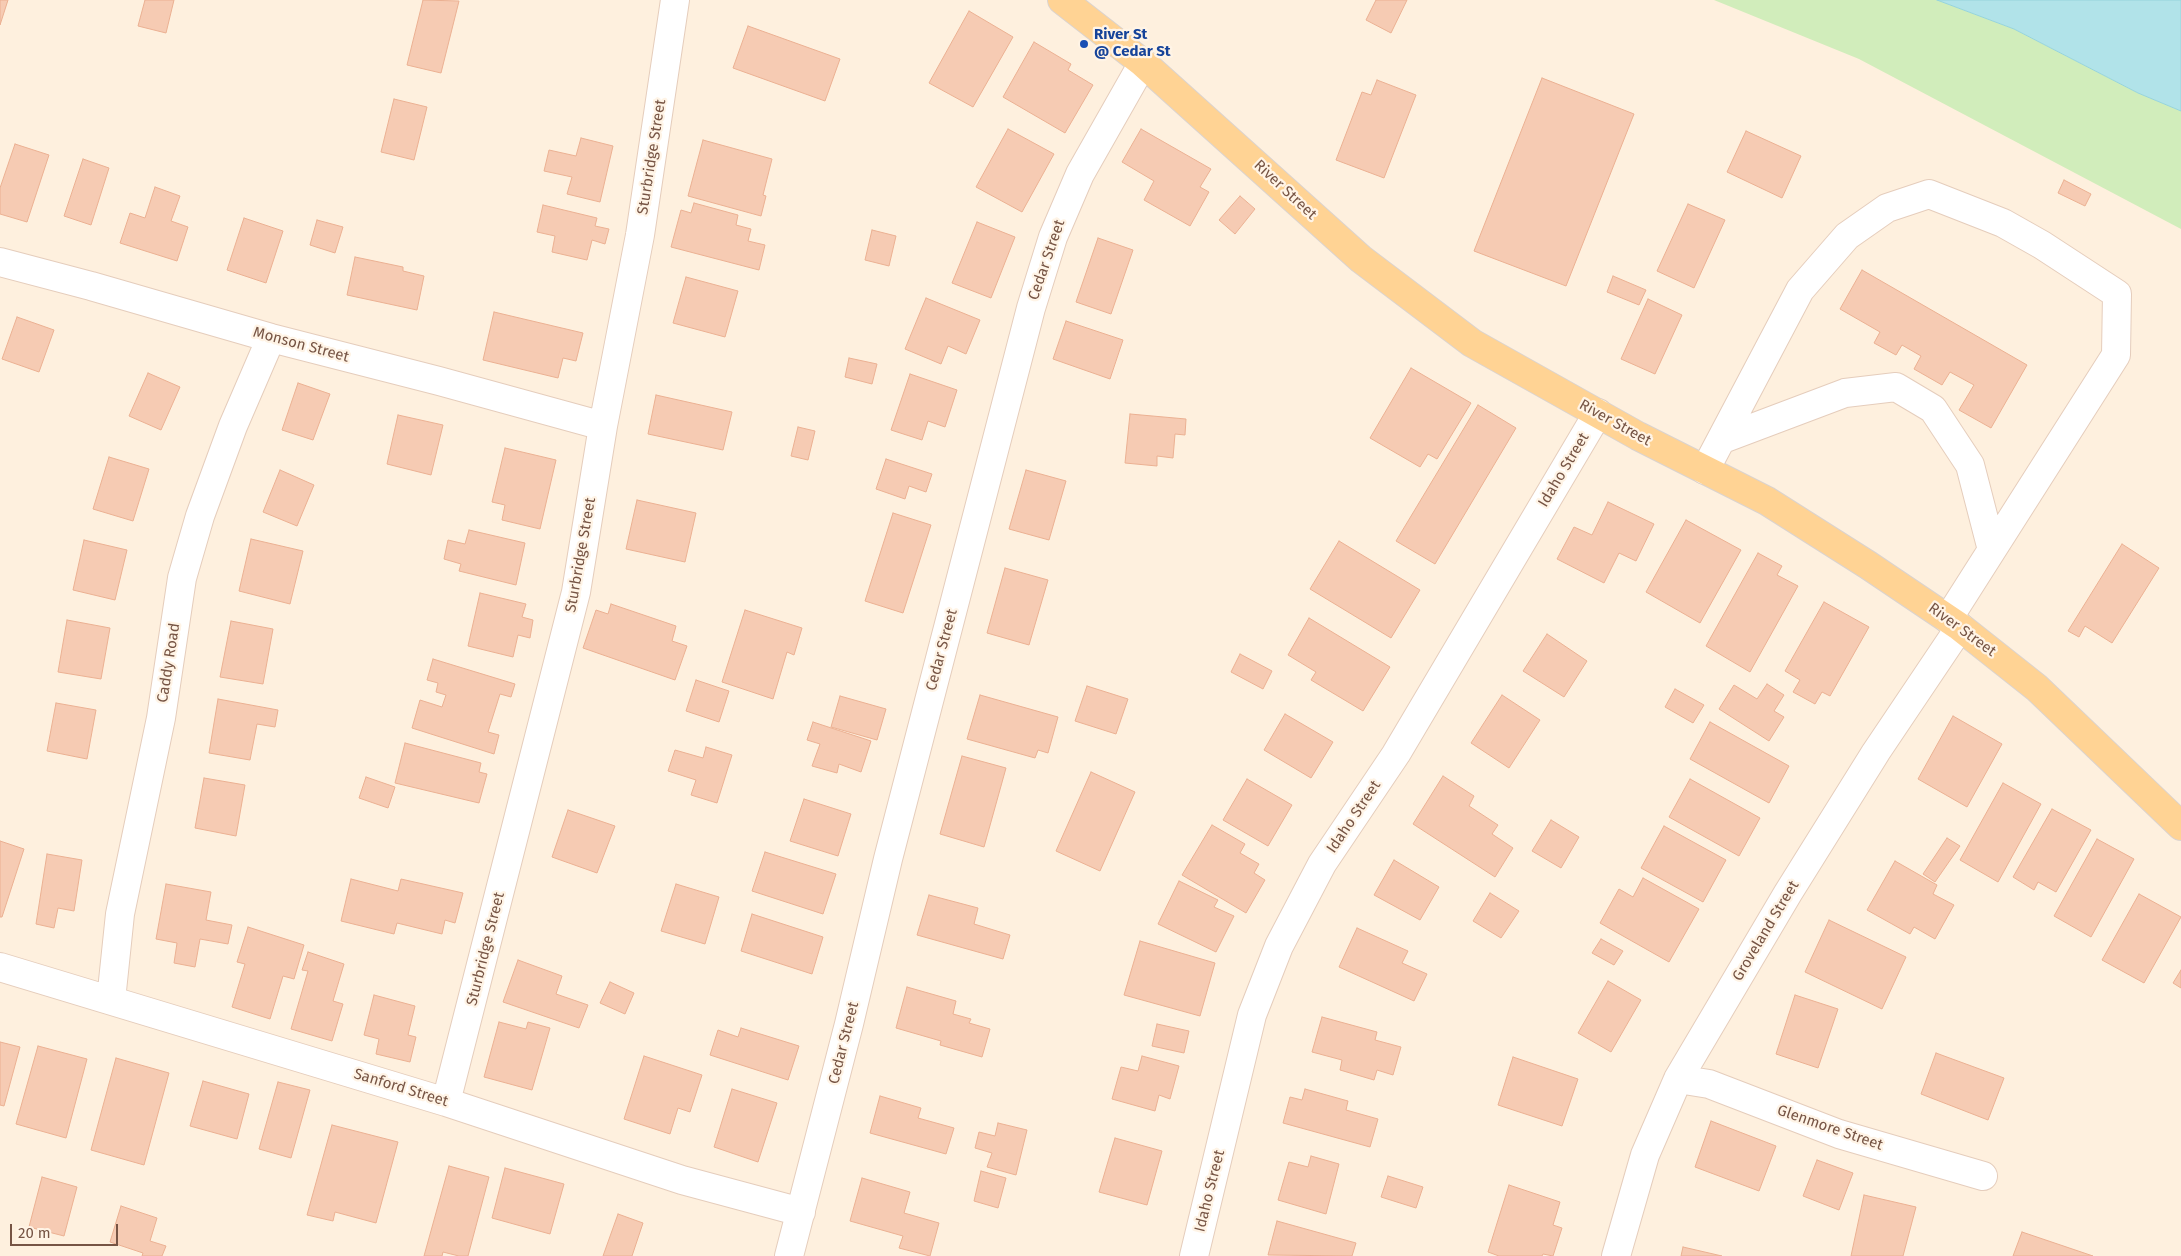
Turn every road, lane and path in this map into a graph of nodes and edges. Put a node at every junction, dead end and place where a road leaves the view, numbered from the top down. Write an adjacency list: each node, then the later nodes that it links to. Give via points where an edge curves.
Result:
1 (676, 0): 7 (street, Sturbridge Street, via 640,235)
2 (1062, 0): 3 (main road, River Street)
3 (1143, 63): 6 (main road, River Street, via 1360,259 1472,343); 18 (street, Cedar Street, via 1080,174 1054,237 1031,308 890,849)
4 (0, 262): 5 (street, Monson Street)
5 (271, 338): 7 (street, Monson Street); 14 (street, Caddy Road, via 233,426 200,516 182,578 161,718 120,914)
6 (1598, 413): 9 (main road, River Street); 20 (street, Idaho Street, via 1396,754 1322,864 1279,946 1252,1015)
7 (603, 426): 16 (street, Sturbridge Street, via 576,592)
8 (1723, 439): 9 (street); 10 (street, via 1845,393 1896,386 1933,409 1970,465); 10 (street, Groveland Street, via 1800,290 1847,236 1887,208 1929,194 2003,223 2050,249 2117,294 2116,355)
9 (1705, 470): 11 (main road, River Street, via 1767,502)
10 (1992, 550): 11 (street, Groveland Street)
11 (1954, 623): 12 (main road, River Street, via 2037,688); 15 (street, Groveland Street)
12 (2181, 826)
13 (0, 967): 14 (street, Sanford Street)
14 (112, 1000): 16 (street, Sanford Street)
15 (1678, 1079): 17 (street, Glenmore Street, via 1709,1084 1840,1134); 21 (street, Groveland Street, via 1645,1155)
16 (446, 1102): 18 (street, Sanford Street, via 682,1180)
17 (1983, 1176)
18 (801, 1212): 19 (street, Cedar Street)
19 (789, 1256)
20 (1194, 1256)
21 (1616, 1256)

